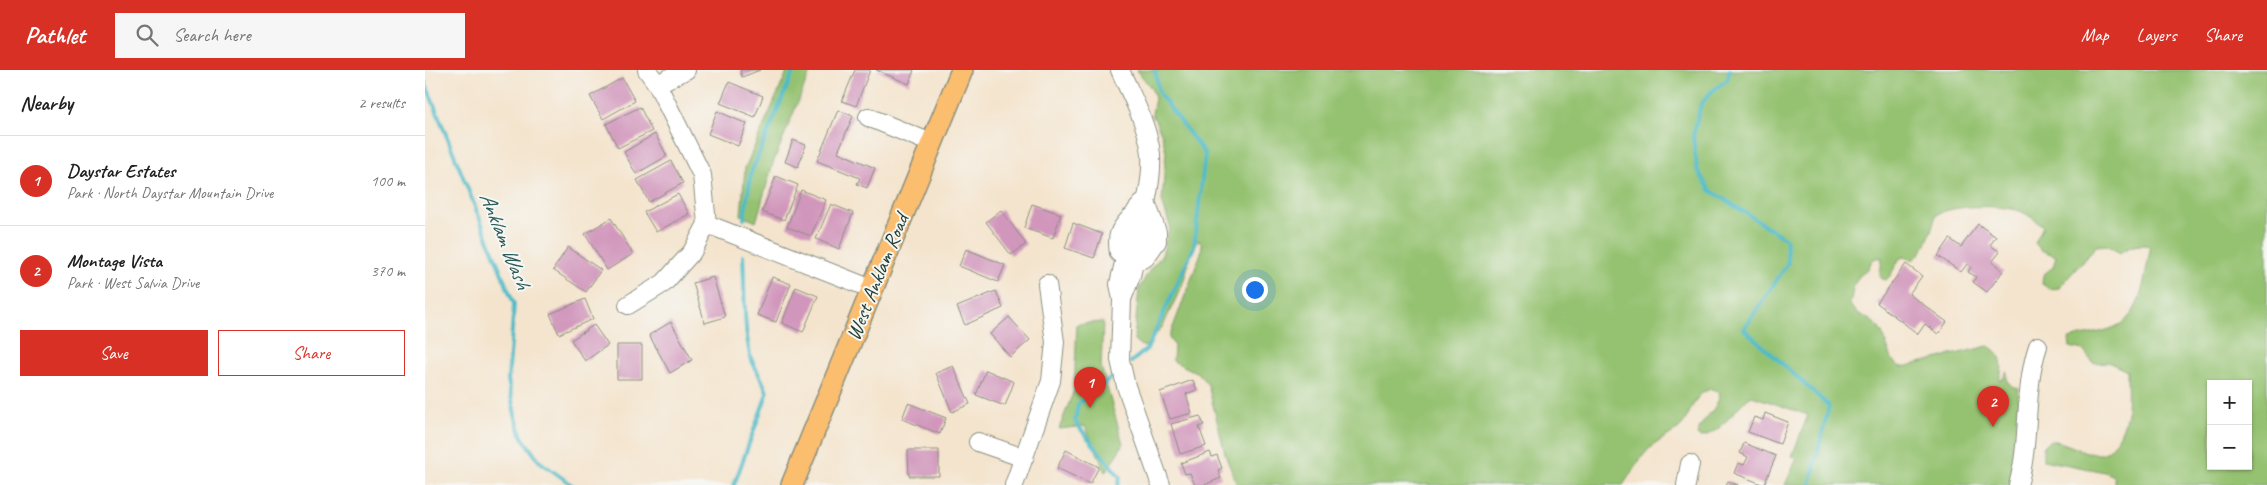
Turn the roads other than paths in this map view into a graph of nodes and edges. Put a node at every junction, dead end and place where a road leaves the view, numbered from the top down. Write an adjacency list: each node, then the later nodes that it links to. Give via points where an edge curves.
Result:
1 (647, 70): 5 (street)
2 (686, 70): 5 (street)
3 (962, 70): 7 (main road, West Anklam Road)
4 (1120, 70): 18 (street, via 1139,111 1151,148 1150,182 1122,299 1120,360)
5 (657, 84): 8 (street, via 703,175)
6 (868, 118): 7 (street)
7 (931, 143): 10 (main road, West Anklam Road)
8 (707, 224): 10 (street); 11 (street, via 692,252 664,283)
9 (1047, 284): 14 (street, via 1055,342 1054,364 1047,396)
10 (872, 289): 16 (main road, West Anklam Road)
11 (628, 305)
12 (2038, 346): 20 (street, via 2032,364 2024,462)
13 (978, 442): 14 (street)
14 (1024, 458): 17 (street)
15 (1690, 464): 19 (street)
16 (792, 485)
17 (1014, 485)
18 (1161, 485)
19 (1686, 485)
20 (2018, 485)

